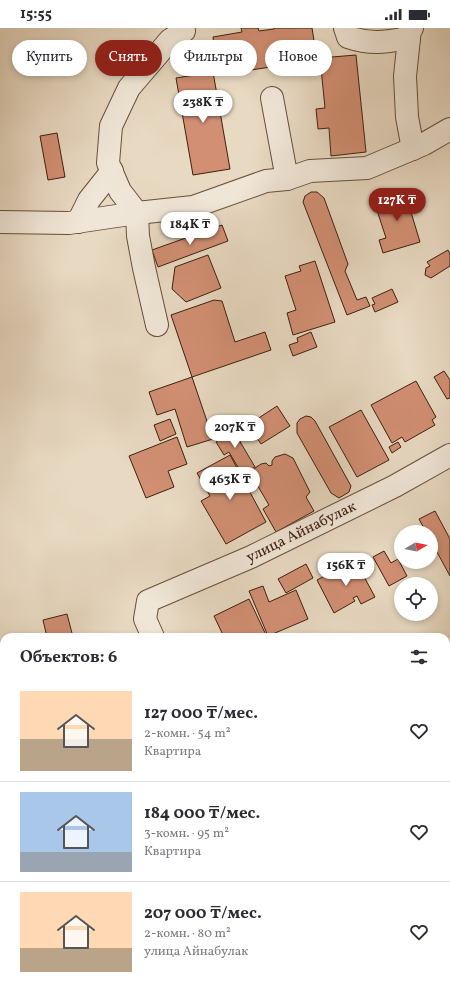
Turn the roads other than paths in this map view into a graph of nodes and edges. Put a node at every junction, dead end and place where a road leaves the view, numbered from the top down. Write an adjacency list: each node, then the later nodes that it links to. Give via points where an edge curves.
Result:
1 (345, 28): 3 (street, via 348,37 381,43)
2 (184, 31): 7 (street, via 170,40 129,88 111,126 108,163)
3 (411, 33): 6 (street, via 405,76 407,118)
4 (272, 98): 8 (street)
5 (450, 129): 6 (street)
6 (413, 149): 8 (street, via 367,168 310,171)
7 (112, 171): 9 (street, via 120,191); 11 (street, via 89,200)
8 (287, 179): 9 (street, via 266,181 192,207)
9 (137, 213): 11 (street); 12 (street, via 142,262)
10 (0, 222): 11 (street)
11 (78, 222)
12 (157, 325)
13 (450, 455): 14 (street, улица Айнабулак, via 395,486 251,557 148,601 145,619)
14 (151, 633)

